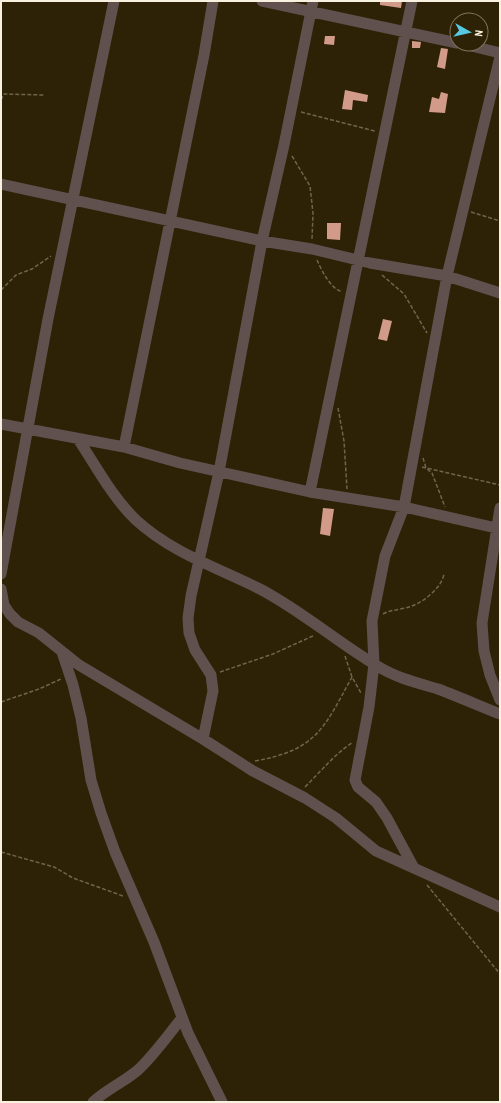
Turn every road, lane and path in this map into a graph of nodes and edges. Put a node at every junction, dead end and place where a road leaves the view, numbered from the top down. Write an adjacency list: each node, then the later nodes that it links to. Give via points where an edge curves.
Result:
1 (114, 1): 17 (street)
2 (213, 1): 19 (street)
3 (262, 1): 5 (street)
4 (412, 1): 6 (street)
5 (312, 6): 6 (street); 13 (street)
6 (406, 31): 7 (street); 14 (street)
7 (449, 41)
8 (489, 50): 9 (street)
9 (500, 52)
10 (500, 57): 18 (street)
11 (44, 95): 12 (path, via 4,94)
12 (1, 100)
13 (292, 109): 14 (path); 15 (street)
14 (384, 134): 24 (street)
15 (284, 145): 21 (street); 22 (path, via 310,186 313,213)
16 (1, 184): 17 (street)
17 (74, 199): 19 (street); 23 (street)
18 (463, 209): 20 (path); 26 (street)
19 (169, 220): 21 (street); 36 (street)
20 (500, 221)
21 (262, 241): 22 (street); 39 (street)
22 (312, 249): 24 (street); 29 (path, via 322,271 337,290)
23 (63, 250): 27 (path, via 16,276); 33 (street)
24 (358, 260): 25 (street); 29 (street)
25 (370, 263): 26 (street); 30 (path, via 404,294 423,322)
26 (446, 276): 28 (street); 30 (street)
27 (1, 290)
28 (500, 293)
29 (352, 296): 31 (street)
30 (433, 347): 35 (street)
31 (331, 395): 41 (street); 42 (path, via 339,410)
32 (1, 424): 33 (street)
33 (28, 429): 34 (street); 48 (street)
34 (78, 438): 36 (street); 47 (street, via 118,499 137,520)
35 (416, 440): 37 (street); 38 (path)
36 (124, 447): 39 (street)
37 (412, 464): 38 (path); 43 (street)
38 (426, 468): 40 (path); 45 (path, via 432,473)
39 (219, 472): 41 (street); 47 (street)
40 (500, 484)
41 (310, 492): 42 (street)
42 (348, 499): 43 (street)
43 (404, 507): 45 (street); 51 (street, via 385,556)
44 (500, 508): 46 (street)
45 (449, 516): 46 (street)
46 (499, 529): 59 (street, via 482,623 484,650)
47 (198, 562): 52 (street, via 260,590); 56 (street, via 188,618 189,634 195,650)
48 (1, 574)
49 (444, 574): 51 (path, via 443,582 428,596 412,606 391,610)
50 (1, 589): 54 (street, via 4,605 10,614)
51 (372, 620): 55 (street)
52 (325, 630): 53 (street); 56 (path, via 273,654)
53 (339, 640): 55 (street); 58 (path)
54 (61, 650): 57 (street); 64 (street, via 79,665)
55 (374, 664): 61 (street); 62 (street, via 406,679)
56 (211, 676): 64 (street, via 213,691)
57 (71, 677): 60 (path); 70 (street, via 93,787 115,852)
58 (352, 677): 61 (path); 65 (path, via 329,720 314,739 296,750 273,758)
59 (500, 700)
60 (1, 702)
61 (369, 707): 63 (street)
62 (500, 714)
63 (365, 734): 66 (path, via 338,752); 68 (street, via 355,780 358,788 376,802 387,818)
64 (203, 739): 65 (street)
65 (242, 764): 66 (street)
66 (297, 794): 68 (street, via 336,818 376,851)
67 (1, 852): 70 (path, via 54,867 73,878)
68 (414, 868): 71 (street)
69 (423, 880): 72 (path)
70 (136, 900): 73 (street)
71 (500, 907)
72 (500, 974)
73 (182, 1018): 74 (street, via 139,1069); 75 (street)
74 (93, 1102)
75 (222, 1102)

